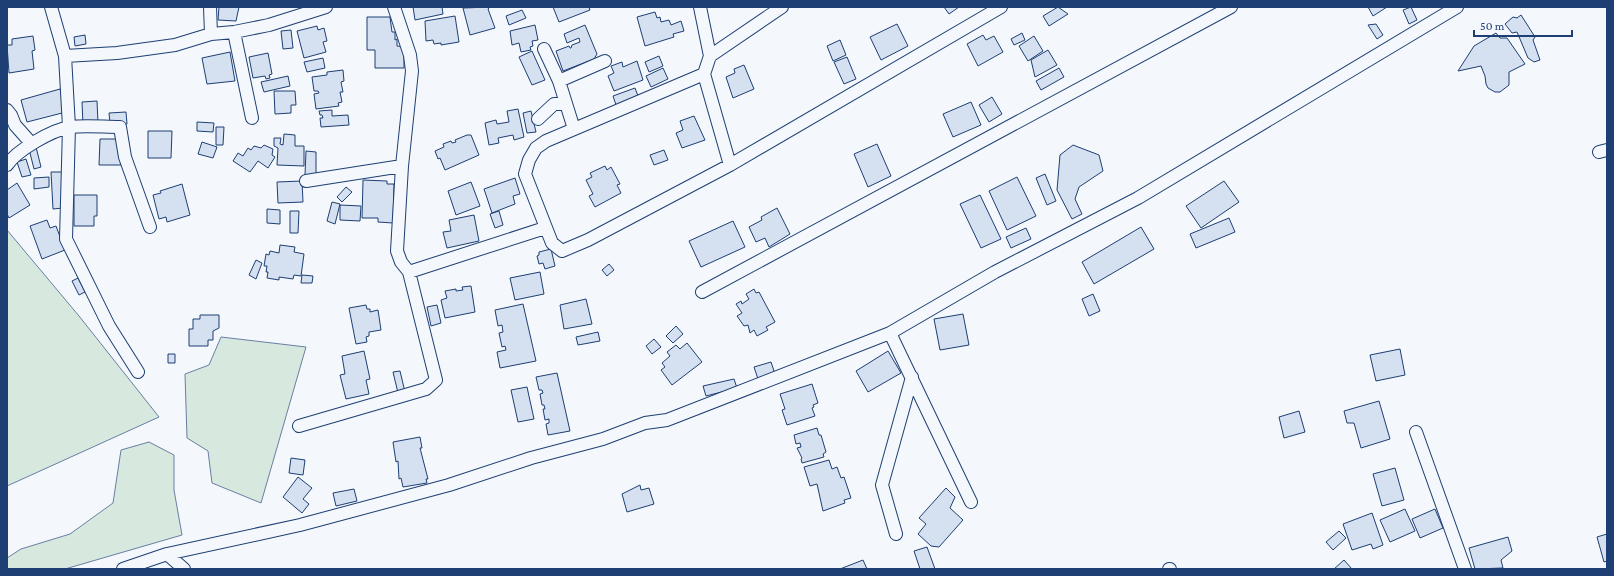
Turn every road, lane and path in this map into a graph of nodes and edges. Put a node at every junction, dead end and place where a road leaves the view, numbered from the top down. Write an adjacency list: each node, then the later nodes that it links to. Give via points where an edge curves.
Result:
1 (51, 7): 13 (street)
2 (210, 7): 11 (street)
3 (326, 7): 10 (street, via 269,25)
4 (394, 7): 27 (street, via 410,55 412,71)
5 (700, 7): 14 (street)
6 (782, 7): 14 (street)
7 (1001, 7): 26 (street)
8 (1231, 7): 32 (street)
9 (1457, 7): 33 (street, via 1138,198 995,272)
10 (234, 32): 11 (street); 20 (street)
11 (211, 34): 13 (street, via 175,45 117,53)
12 (544, 49): 17 (street)
13 (65, 56): 22 (street)
14 (710, 56): 16 (street)
15 (605, 60): 17 (street)
16 (704, 74): 23 (street); 26 (street)
17 (559, 81): 18 (street)
18 (566, 104): 21 (street, via 554,104); 23 (street)
19 (7, 110): 24 (street, via 15,125)
20 (252, 118)
21 (538, 119)
22 (69, 128): 24 (street); 29 (street, via 120,127 125,157); 34 (street, via 66,239 109,326)
23 (574, 129): 30 (street, via 546,141 536,148 529,160 525,174)
24 (31, 143): 25 (street)
25 (7, 165)
26 (730, 165): 30 (street, via 588,240 562,251 552,243)
27 (402, 166): 28 (street); 31 (street, via 397,251)
28 (306, 181)
29 (150, 226)
30 (545, 228): 31 (street)
31 (408, 272): 36 (street, via 436,380 426,389)
32 (702, 292)
33 (890, 332): 35 (street); 40 (street, via 667,420 645,423 603,439 530,458 449,485 300,525)
34 (138, 372)
35 (912, 377): 38 (street); 39 (street, via 882,485)
36 (299, 426)
37 (1416, 432): 43 (street)
38 (971, 502)
39 (896, 534)
40 (167, 554): 41 (street); 42 (street)
41 (123, 569)
42 (184, 569)
43 (1465, 569)

